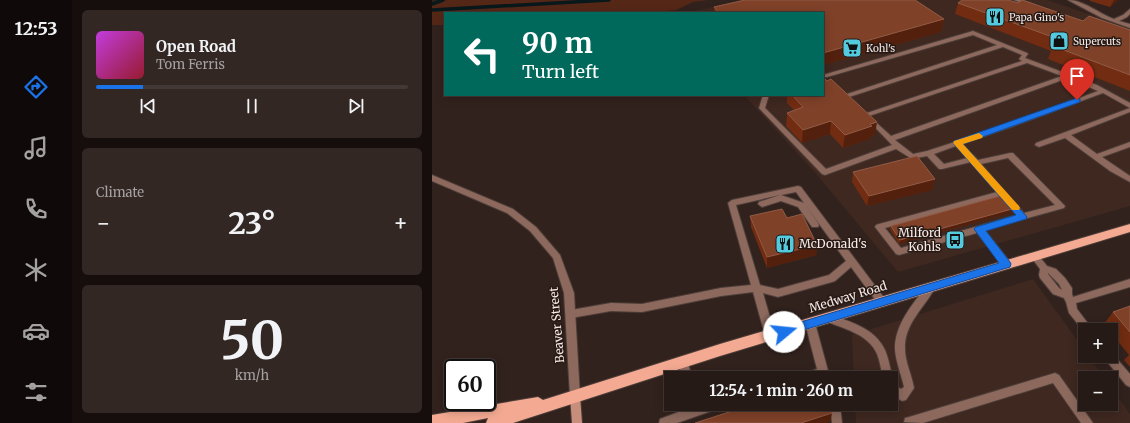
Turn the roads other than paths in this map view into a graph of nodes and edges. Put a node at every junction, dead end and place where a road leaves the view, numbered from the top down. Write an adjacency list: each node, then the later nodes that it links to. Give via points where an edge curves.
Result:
1 (1017, 0): 3 (street)
2 (1071, 0): 5 (street)
3 (1039, 7)
4 (1130, 11): 5 (street)
5 (1114, 21): 6 (street)
6 (1130, 26)
7 (1003, 45): 8 (street, via 1025,54 1022,59); 10 (street, via 973,33); 13 (street)
8 (1027, 61): 9 (street); 17 (street, via 863,112)
9 (1068, 76): 11 (street); 17 (street)
10 (826, 78)
11 (1103, 91): 14 (street); 18 (street)
12 (766, 96): 21 (street, via 762,108 825,172)
13 (846, 96)
14 (1130, 106)
15 (1130, 110): 16 (street)
16 (1066, 135): 20 (street); 23 (street)
17 (891, 138): 21 (street)
18 (957, 143): 22 (street); 24 (street)
19 (1130, 144): 23 (street)
20 (1039, 145)
21 (897, 146): 22 (street, via 912,157)
22 (930, 153): 24 (street, via 942,167)
23 (1096, 157): 26 (street)
24 (974, 161): 27 (street); 29 (street, via 1010,155 1061,206)
25 (432, 178): 41 (street, Beaver Street, via 510,210 533,229 557,257 569,293)
26 (1130, 179)
27 (1002, 193): 29 (street); 31 (street, via 968,206 905,223 879,227 899,252 919,242)
28 (762, 204): 30 (street, via 781,198 801,205)
29 (1023, 217): 31 (street, via 998,220)
30 (815, 224)
31 (982, 226): 35 (street)
32 (1130, 228): 33 (main road, Medway Road)
33 (1035, 257): 35 (main road, Medway Road); 39 (street, via 1044,268 1043,275 1048,282 1056,291)
34 (852, 261): 37 (street, via 832,278 778,293); 37 (street, via 798,189 732,203); 40 (street)
35 (1006, 264): 38 (main road, Medway Road)
36 (1130, 283): 39 (street)
37 (756, 288): 41 (street, via 721,292 642,308 611,307); 45 (street)
38 (930, 288): 40 (main road, Medway Road); 52 (street, via 912,312 904,328 900,349 909,388 902,396)
39 (1069, 298): 43 (street, via 1072,310)
40 (882, 302): 42 (main road, Medway Road)
41 (571, 314): 53 (street, Beaver Street)
42 (828, 318): 44 (main road, Medway Road); 50 (street, via 857,328 869,336 879,348)
43 (1082, 323)
44 (810, 324): 45 (main road, Medway Road); 49 (street)
45 (770, 335): 46 (main road, Medway Road)
46 (683, 362): 48 (street); 53 (main road, Medway Road)
47 (1115, 363): 51 (street)
48 (685, 371)
49 (823, 371)
50 (886, 371)
51 (1130, 382)
52 (898, 393)
53 (576, 396): 56 (main road, Medway Road); 58 (main road, Medway Road); 59 (main road, Beaver Street)
54 (686, 411): 60 (street)
55 (836, 411): 61 (street)
56 (432, 422)
57 (909, 422): 62 (street, via 1054,378)
58 (493, 423)
59 (577, 423)
60 (664, 423)
61 (837, 423)
62 (1088, 423)

